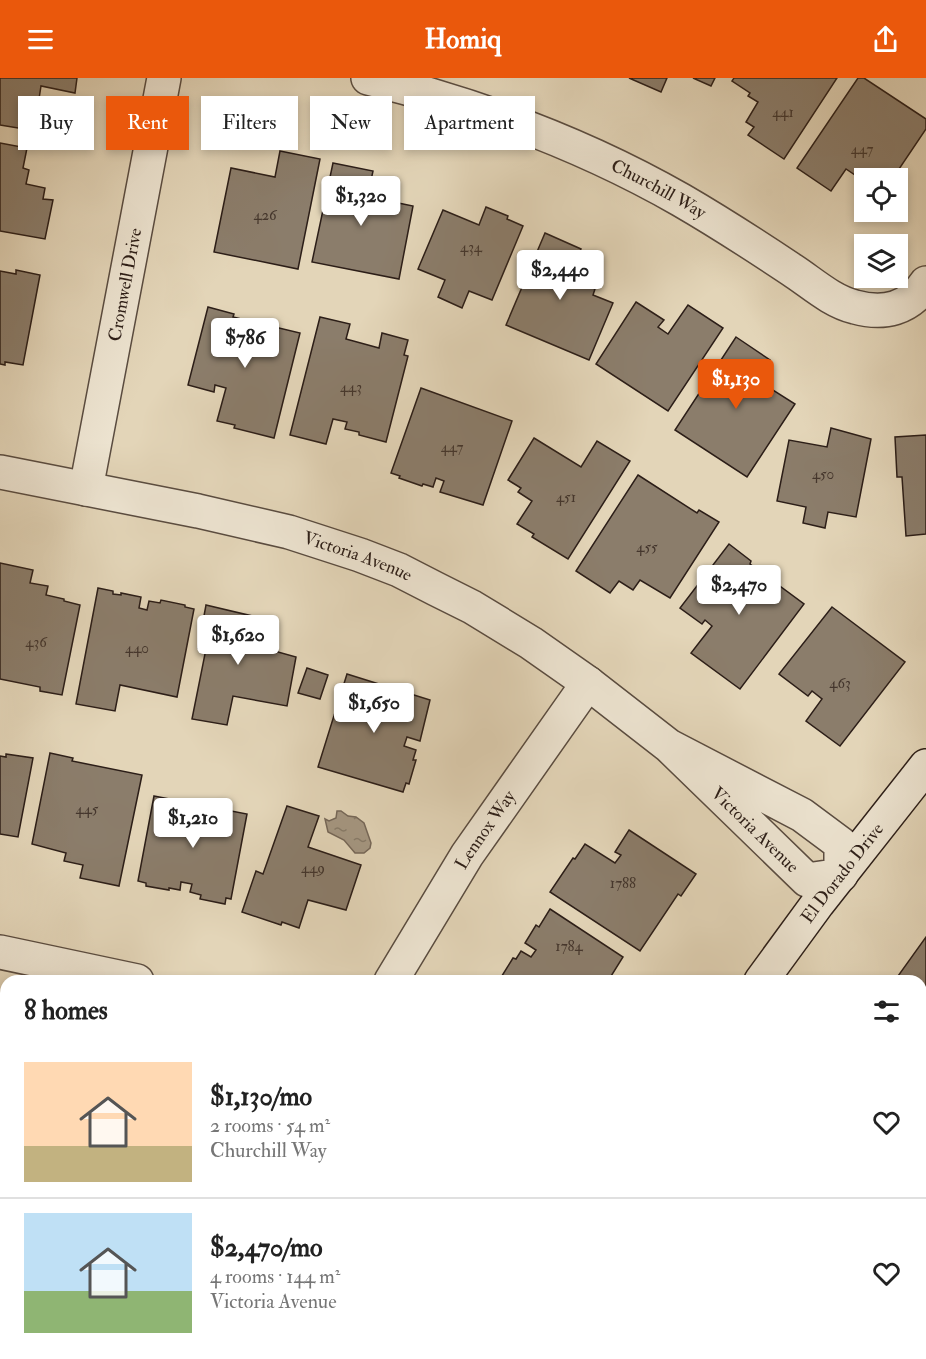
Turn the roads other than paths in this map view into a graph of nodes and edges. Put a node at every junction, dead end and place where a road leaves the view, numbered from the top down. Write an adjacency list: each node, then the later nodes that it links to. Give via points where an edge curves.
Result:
1 (164, 78): 5 (street, Cromwell Drive)
2 (368, 78): 3 (street, Churchill Way, via 488,113 614,165 680,199 833,298 854,307 887,310 903,305 919,295)
3 (926, 283)
4 (0, 472): 5 (street, Victoria Avenue)
5 (86, 489): 6 (street, Victoria Avenue, via 244,520 318,540 399,570 472,607)
6 (588, 683): 7 (street, Victoria Avenue); 12 (street, Lennox Way, via 467,855)
7 (669, 746): 9 (street, Victoria Avenue, via 807,880); 9 (street, Victoria Avenue, via 802,815 841,844)
8 (926, 766): 9 (street, El Dorado Drive)
9 (841, 874): 13 (street, El Dorado Drive)
10 (0, 952): 11 (street)
11 (109, 975)
12 (395, 975)
13 (765, 975)

